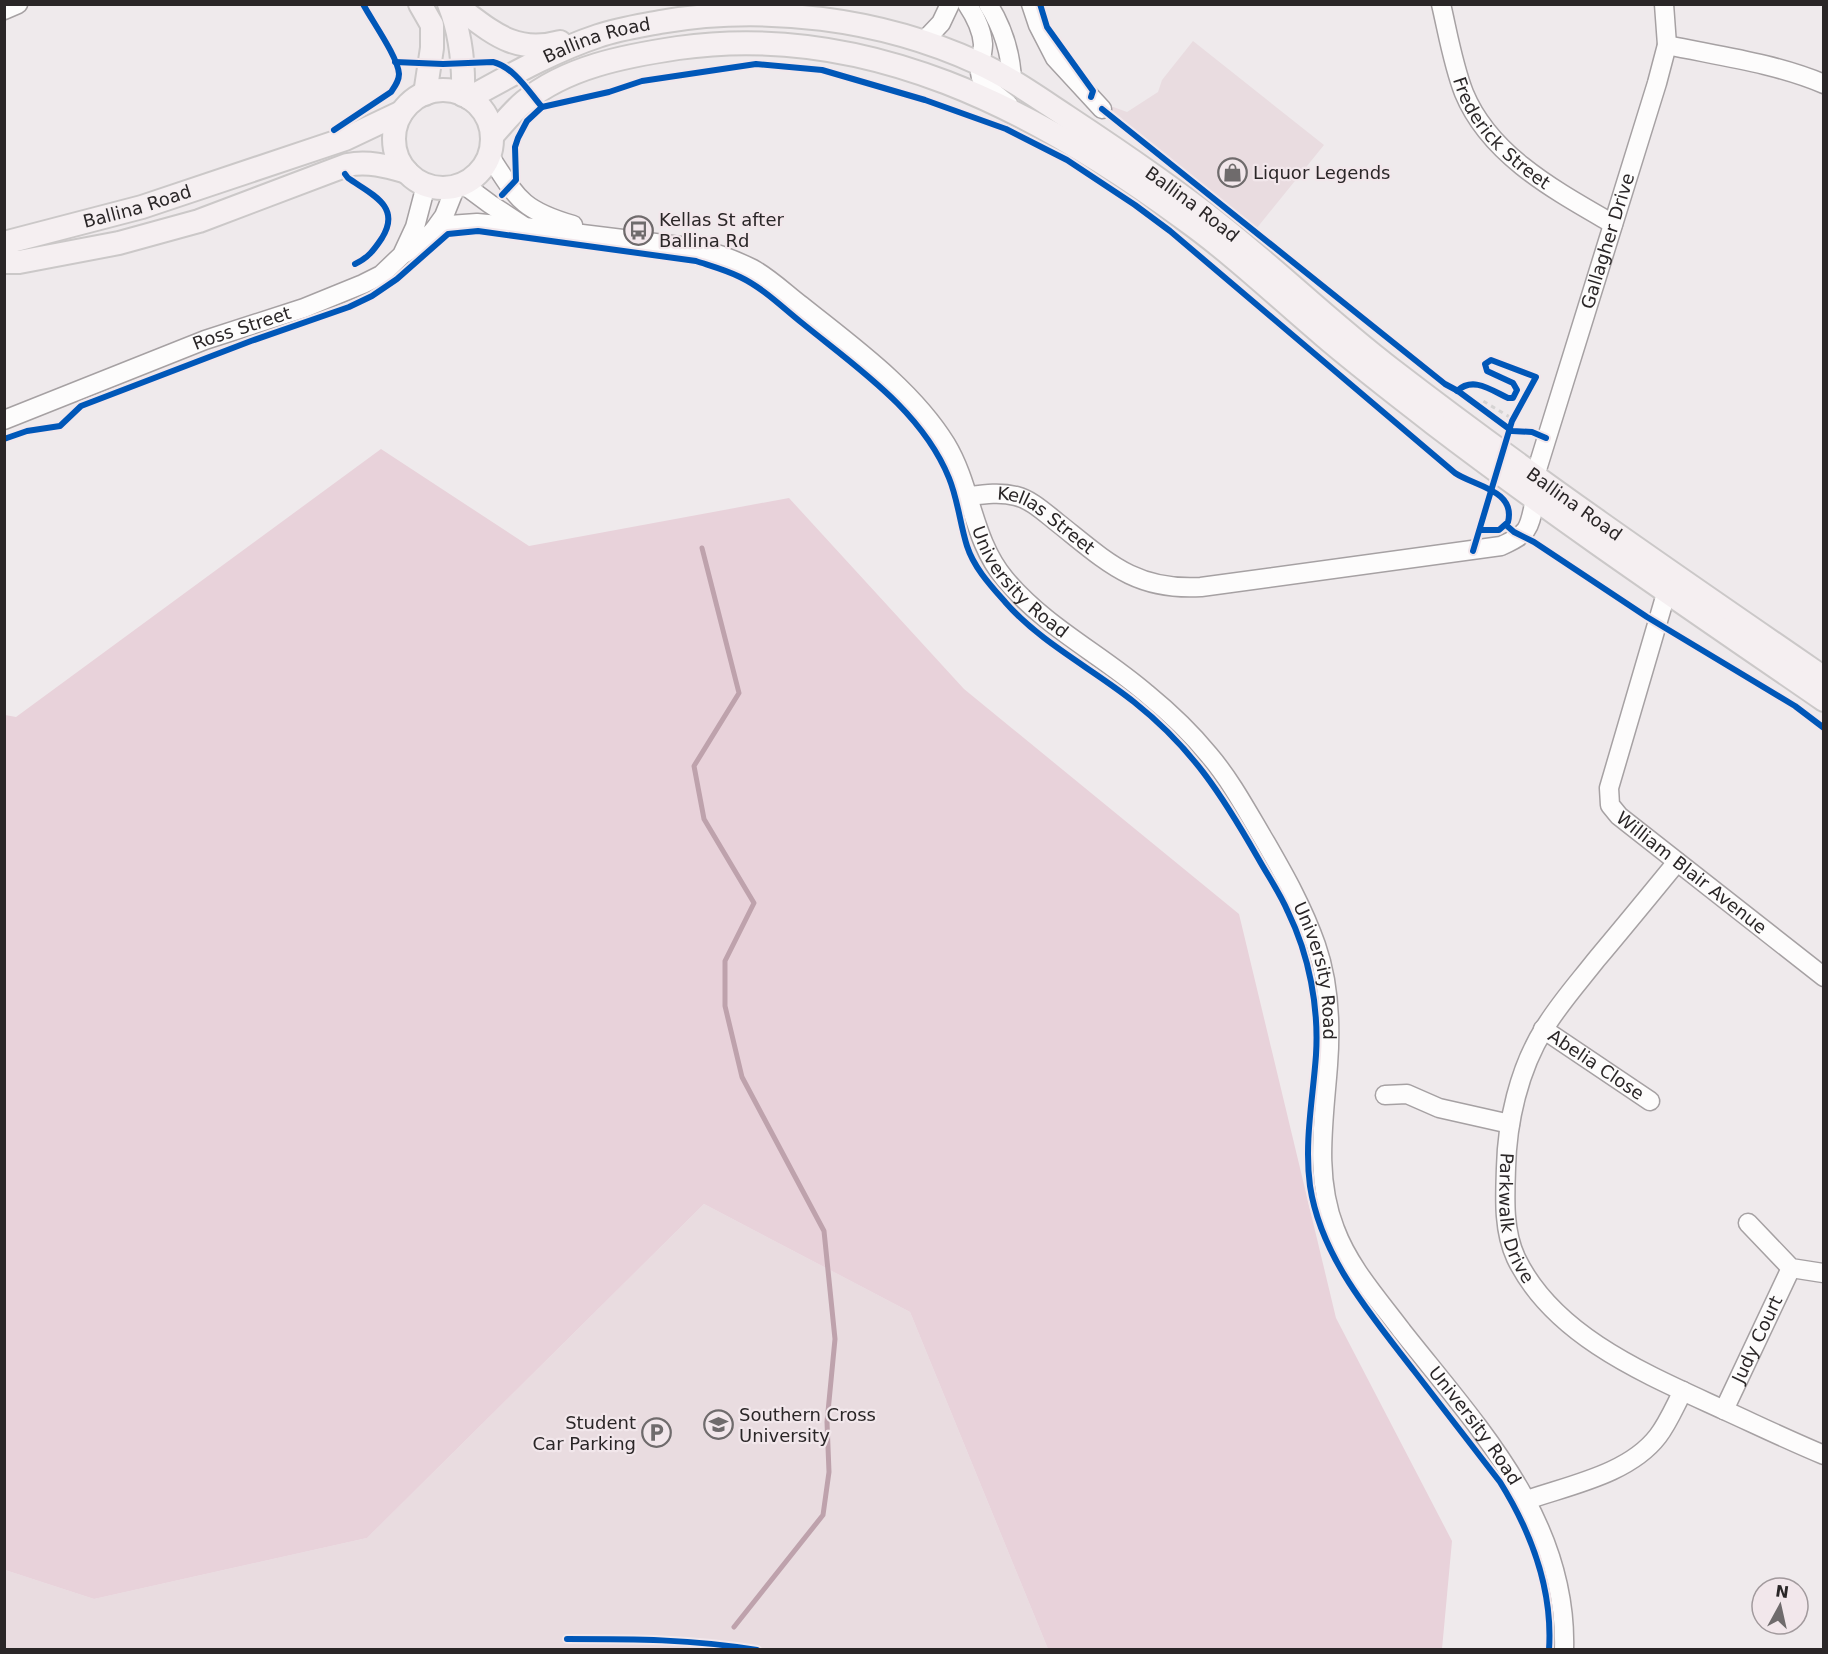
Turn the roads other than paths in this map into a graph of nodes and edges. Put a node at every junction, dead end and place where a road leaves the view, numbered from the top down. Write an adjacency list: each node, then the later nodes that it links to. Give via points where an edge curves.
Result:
1 (18, 4): 12 (street)
2 (420, 4): 13 (main road)
3 (444, 4): 13 (street)
4 (449, 4): 21 (main road, via 458,31)
5 (454, 4): 14 (main road, via 499,37 523,46)
6 (950, 4): 15 (street, via 941,23)
7 (967, 4): 17 (street, via 979,27 983,45)
8 (988, 4): 18 (street, via 1006,40)
9 (1031, 4): 22 (street, via 1056,58)
10 (1441, 4): 29 (street, Frederick Street, via 1455,63 1478,119 1529,172)
11 (1664, 4): 16 (street, Gallagher Drive)
12 (4, 10)
13 (432, 25): 20 (main road)
14 (598, 36): 15 (main road, Ballina Road, via 689,17 752,14 811,17); 21 (main road, Ballina Road)
15 (923, 42): 17 (main road, Ballina Road)
16 (1667, 45): 19 (street, via 1766,66); 29 (street, Gallagher Drive)
17 (981, 64): 18 (main road, Ballina Road); 24 (street, via 982,80)
18 (1012, 81): 37 (main road, Ballina Road, via 1156,177 1221,226 1388,367)
19 (1824, 84)
20 (425, 94): 21 (main road, via 444,90); 23 (main road)
21 (466, 96): 25 (main road, via 485,114)
22 (1102, 109)
23 (402, 112): 26 (main road, via 394,142); 33 (main road, Ballina Road, via 345,139 142,207)
24 (1023, 116): 25 (main road, Ballina Road, via 948,82 834,50 773,44 702,45 609,62 554,81 522,103); 39 (main road, Ballina Road, via 1187,220 1328,339)
25 (490, 146): 28 (main road, via 482,169); 32 (street, Kellas Street, via 513,191 529,208 556,220)
26 (407, 172): 27 (main road); 35 (main road, Ballina Road, via 380,164 347,165 199,221 119,243)
27 (426, 185): 28 (main road); 34 (street, Ross Street, via 415,227)
28 (460, 185): 30 (street, Kellas Street); 31 (street)
29 (1613, 224): 37 (street, Gallagher Drive)
30 (525, 227): 31 (street, Kellas Street, via 463,223); 32 (street, Kellas Street)
31 (434, 230): 34 (street, Kellas Street)
32 (621, 238): 38 (street, Kellas Street, via 696,248 758,271 851,345 916,404 947,446)
33 (4, 243)
34 (402, 255): 36 (street, Ross Street, via 360,286 205,339)
35 (4, 262)
36 (4, 420)
37 (1534, 476): 40 (main road, Ballina Road)
38 (970, 496): 39 (street, Kellas Street, via 1017,496 1129,575 1153,585 1178,589 1501,546 1527,531); 55 (street, University Road, via 980,539 1002,576 1037,613 1145,691 1210,755 1288,881 1318,952 1326,991 1330,1030 1321,1154 1334,1228 1370,1290 1487,1439)
39 (1535, 499): 40 (main road, Ballina Road)
40 (1670, 583): 41 (main road, Ballina Road); 42 (main road, Ballina Road); 43 (street, William Blair Avenue, via 1608,796 1619,816)
41 (1824, 678)
42 (1824, 700)
43 (1677, 862): 44 (street, William Blair Avenue); 45 (street, Parkwalk Drive)
44 (1824, 977)
45 (1543, 1029): 47 (street, Abelia Close); 48 (street, Parkwalk Drive, via 1528,1060)
46 (1385, 1095): 48 (street, via 1407,1094 1439,1108)
47 (1650, 1101)
48 (1510, 1124): 52 (street, Parkwalk Drive, via 1506,1225 1515,1255 1532,1288 1596,1344)
49 (1748, 1223): 50 (street)
50 (1791, 1268): 51 (street); 53 (street, Judy Court)
51 (1823, 1273)
52 (1683, 1391): 53 (street, Parkwalk Drive); 55 (street, via 1659,1436 1639,1455 1618,1468)
53 (1724, 1410): 54 (street, Parkwalk Drive)
54 (1824, 1455)
55 (1527, 1500): 56 (street, University Road, via 1555,1565 1563,1601)
56 (1564, 1650)

